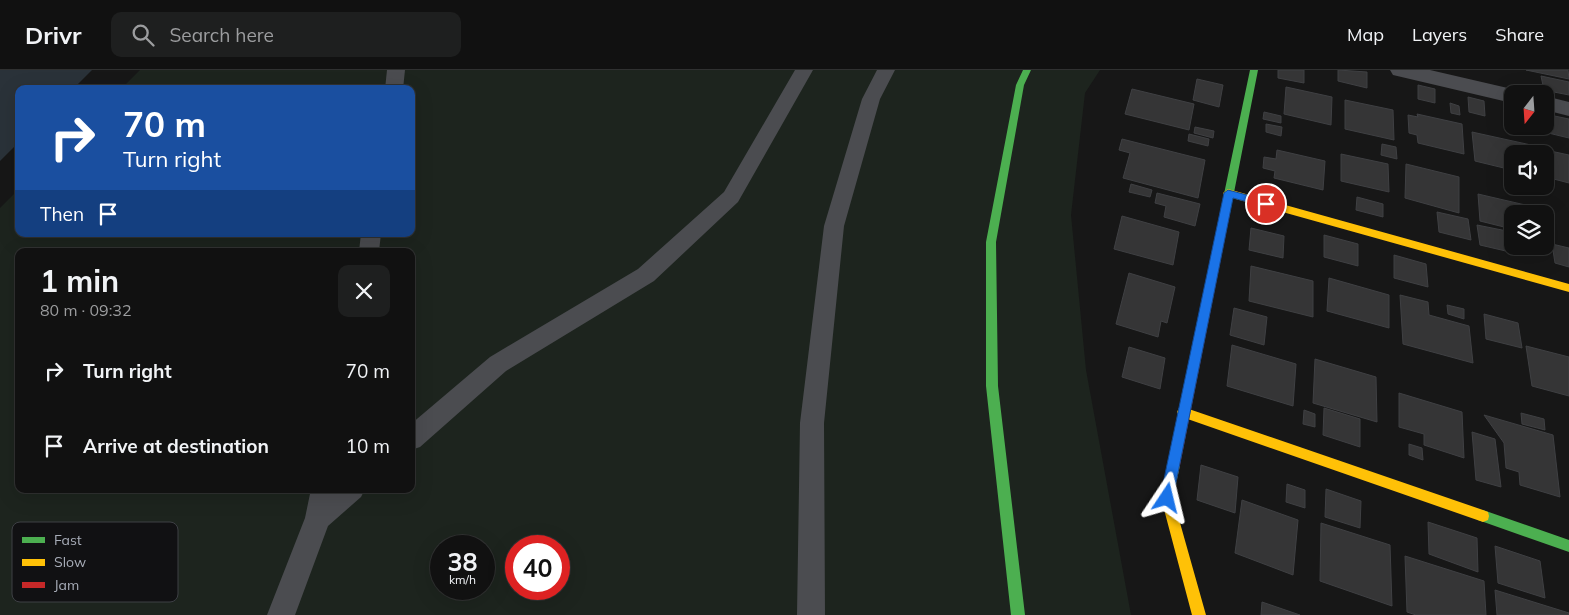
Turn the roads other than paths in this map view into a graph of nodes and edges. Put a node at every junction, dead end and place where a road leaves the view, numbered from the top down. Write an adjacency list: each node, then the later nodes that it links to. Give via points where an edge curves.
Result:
1 (396, 70): 7 (lane)
2 (804, 70): 14 (lane, via 731,197 646,275 498,364)
3 (886, 70): 20 (lane, via 871,99 834,226 812,423)
4 (1027, 70): 21 (street, via 1020,85 1006,149 991,242 992,386)
5 (1254, 70): 11 (street)
6 (1401, 70): 8 (street)
7 (394, 85)
8 (1504, 94)
9 (1554, 105): 10 (street)
10 (1569, 109)
11 (1228, 193): 12 (street); 13 (street)
12 (1569, 288)
13 (1183, 412): 18 (street); 22 (street, via 1167,498)
14 (415, 436)
15 (323, 493): 17 (lane)
16 (347, 493): 17 (lane)
17 (318, 518): 19 (lane)
18 (1569, 546)
19 (282, 615)
20 (811, 615)
21 (1018, 615)
22 (1200, 615)

